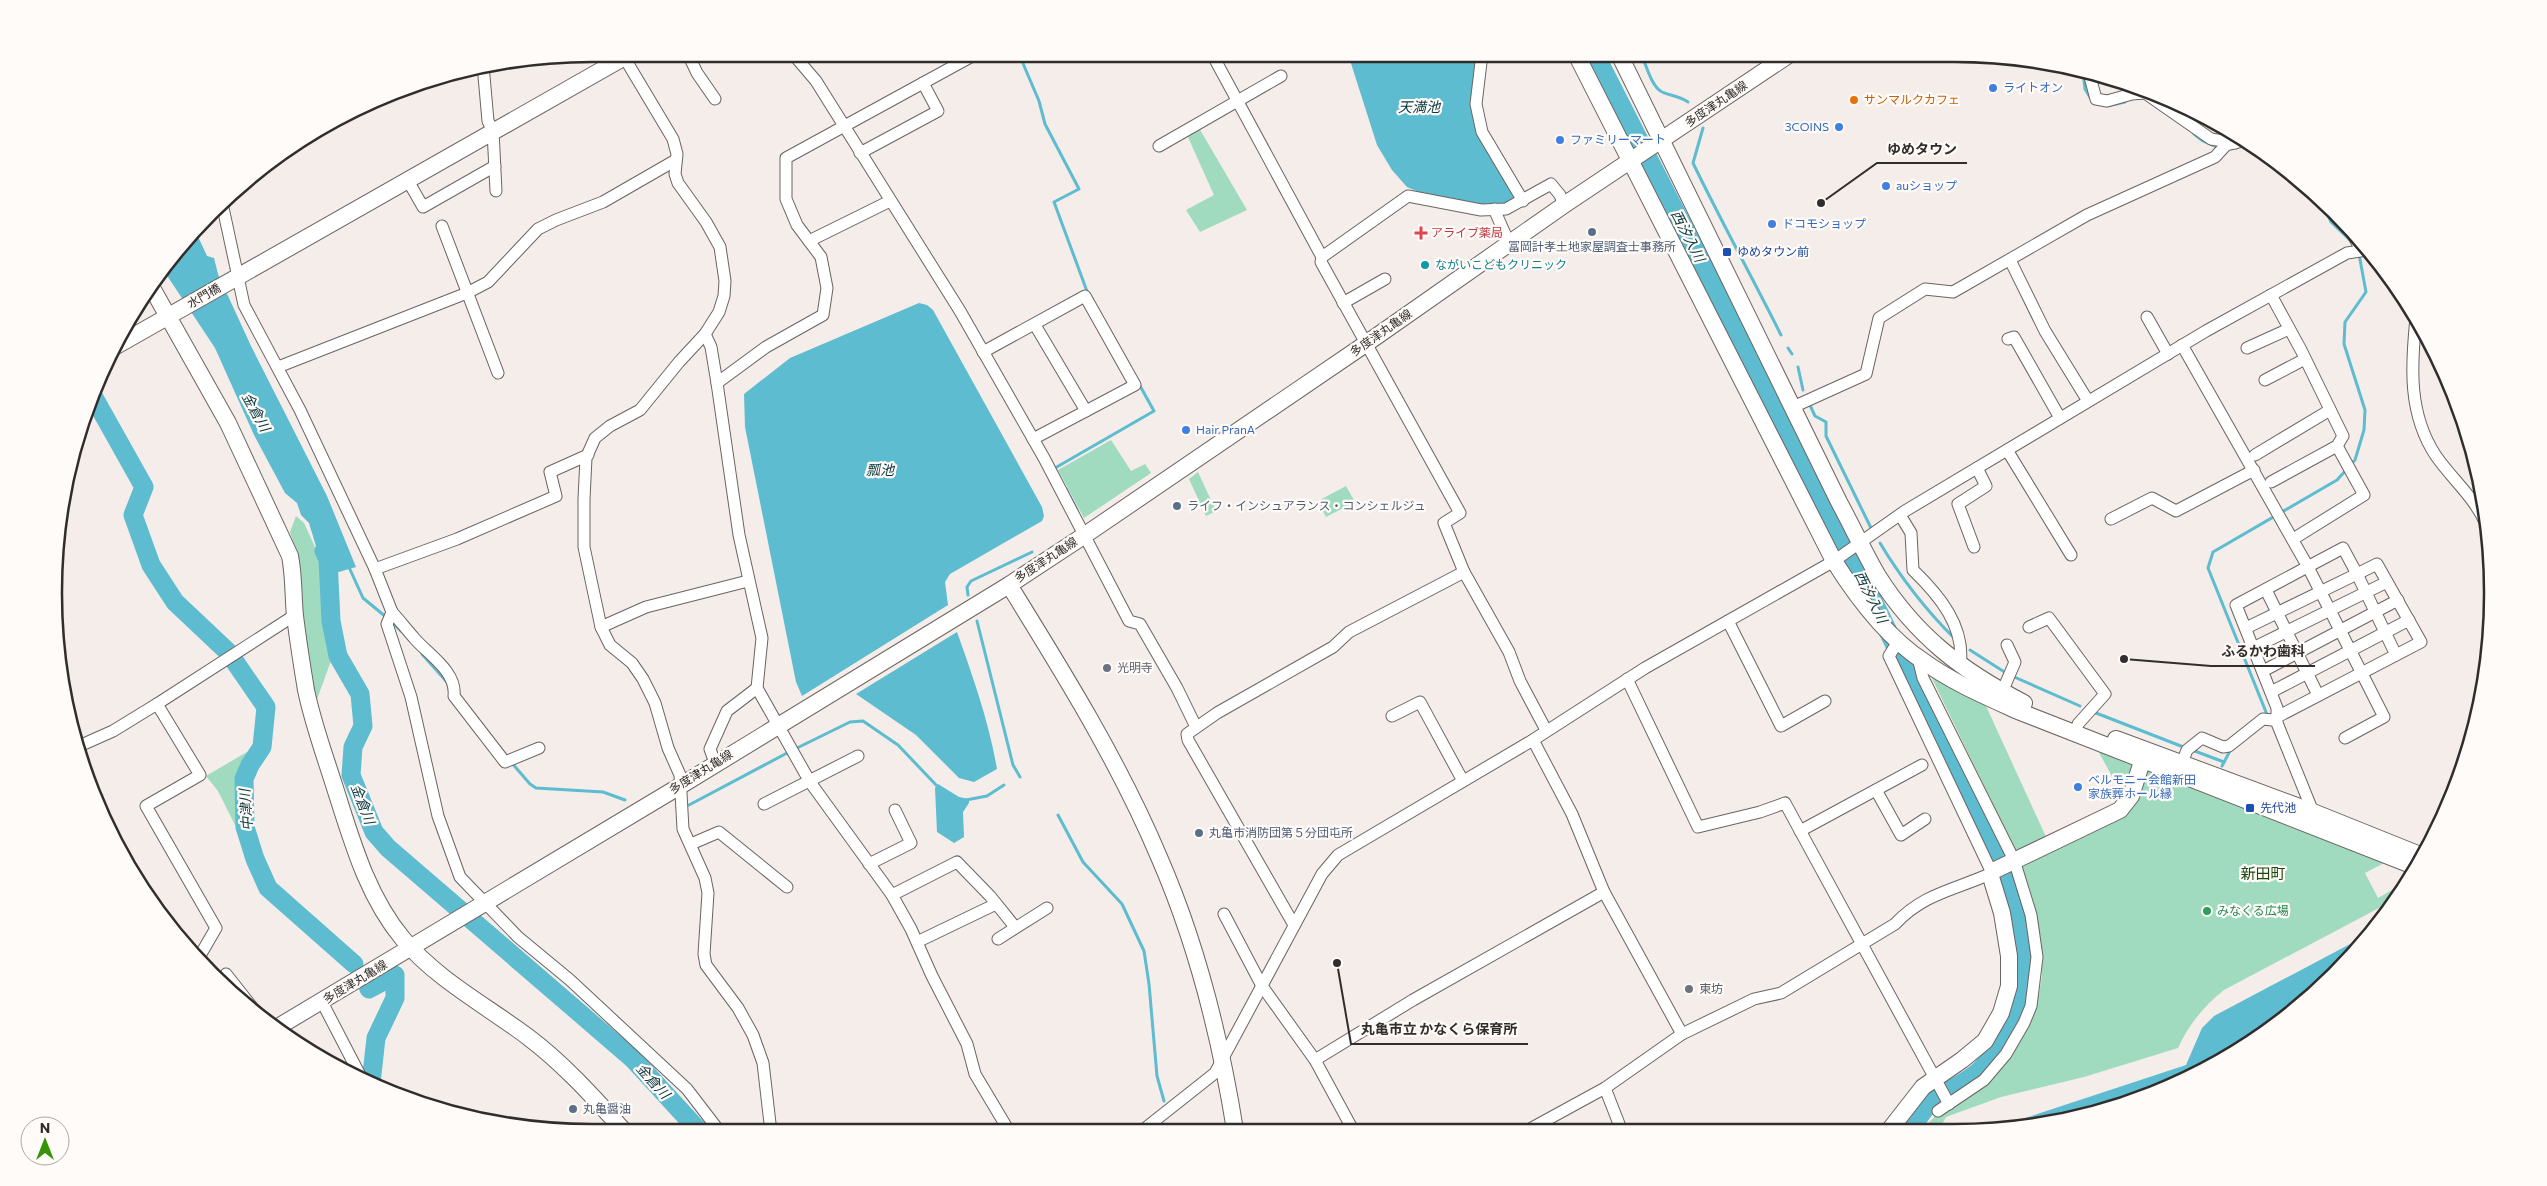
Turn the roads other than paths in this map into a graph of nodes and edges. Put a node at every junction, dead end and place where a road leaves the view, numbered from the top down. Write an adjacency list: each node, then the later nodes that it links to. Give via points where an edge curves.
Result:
1 (615, 62): 20 (street, 水門橋)
2 (631, 62): 27 (street, via 673,139)
3 (692, 62): 16 (street)
4 (800, 62): 19 (street, via 816,81)
5 (962, 62): 14 (street)
6 (1216, 62): 17 (street)
7 (1481, 62): 32 (street, via 1476,104 1482,132)
8 (1581, 62): 26 (street)
9 (1623, 62): 21 (street)
10 (1778, 62): 21 (street, 多度津丸亀線)
11 (484, 74): 20 (street, via 488,121)
12 (1281, 76): 17 (street)
13 (2091, 81): 15 (street, via 2096,100 2107,101)
14 (923, 84): 19 (street); 25 (street, via 938,111)
15 (2133, 94)
16 (715, 99)
17 (1237, 101): 24 (street); 40 (street)
18 (2163, 106): 22 (street, via 2211,139)
19 (844, 127): 25 (street); 37 (street, via 786,158 786,199 797,225)
20 (493, 131): 28 (street); 29 (street, 水門橋)
21 (1658, 143): 26 (street, 多度津丸亀線); 67 (street)
22 (2234, 143)
23 (2235, 143): 41 (street, via 2214,157 2087,215)
24 (1160, 146)
25 (860, 153): 31 (street)
26 (1634, 157): 33 (street, 多度津丸亀線); 87 (street)
27 (676, 160): 45 (street, via 603,202 538,229 488,282); 53 (street, via 678,183 706,222 721,254 724,296)
28 (496, 166): 29 (street, via 423,207); 30 (street)
29 (407, 180): 42 (street, 水門橋)
30 (496, 191)
31 (890, 201): 37 (street); 59 (street)
32 (1523, 201): 33 (street, via 1551,184); 34 (street, via 1506,209)
33 (1564, 205): 38 (street, 多度津丸亀線)
34 (1494, 209): 38 (street); 40 (street, via 1481,210 1408,196)
35 (224, 212): 42 (street)
36 (442, 226): 45 (street)
37 (809, 241): 65 (street, via 821,257 828,288 822,315 766,347)
38 (1510, 243): 56 (street, 多度津丸亀線)
39 (2359, 251): 46 (street, via 2347,253)
40 (1322, 257): 47 (street, via 1321,262)
41 (2010, 260): 66 (street, via 2046,331); 67 (street, via 1953,292 1925,289 1879,318 1866,374)
42 (237, 277): 48 (street, 水門橋); 62 (street, via 244,305)
43 (1385, 279): 47 (street)
44 (155, 293): 48 (street)
45 (467, 293): 62 (street); 63 (street)
46 (2270, 295): 51 (street); 57 (street)
47 (1344, 303): 56 (street)
48 (170, 315): 54 (street, 水門橋); 102 (street, via 228,423 281,534 294,577)
49 (2147, 317): 60 (street)
50 (1036, 325): 59 (street); 69 (street); 69 (street, via 1086,296 1136,385)
51 (2289, 328): 58 (street); 61 (street)
52 (2415, 331): 79 (street, via 2411,377 2425,435 2437,457)
53 (705, 334): 65 (street, via 711,347); 74 (street, via 640,410 595,438)
54 (128, 339)
55 (2008, 339): 70 (street, via 2014,337)
56 (1367, 343): 82 (street, 多度津丸亀線); 90 (street, via 1460,513 1444,523)
57 (2182, 345): 60 (street); 77 (street)
58 (2248, 348)
59 (983, 352): 71 (street)
60 (2168, 354): 66 (street)
61 (2305, 359): 64 (street); 68 (street)
62 (278, 367): 89 (street)
63 (498, 373)
64 (2265, 380)
65 (717, 384): 92 (street)
66 (2088, 401): 70 (street)
67 (1793, 407): 84 (street)
68 (2330, 410): 72 (street, via 2343,436); 75 (street)
69 (1086, 411): 71 (street)
70 (2060, 418): 73 (street)
71 (1033, 439): 82 (street)
72 (2337, 446): 78 (street); 83 (street, via 2364,495)
73 (2007, 450): 76 (street); 86 (street)
74 (588, 455): 89 (street, via 550,472 556,496 457,539); 106 (street, via 584,547)
75 (2255, 455)
76 (1977, 468): 80 (street); 85 (street, via 1986,486 1958,504)
77 (2254, 470): 81 (street, via 2176,511 2152,498); 88 (street)
78 (2271, 482)
79 (2478, 511)
80 (1900, 515): 84 (street); 119 (street, via 1911,532 1913,570 1936,592 1954,623 1962,650)
81 (2111, 519)
82 (1085, 535): 94 (street, 多度津丸亀線); 133 (street, via 1129,622 1140,624)
83 (2298, 536)
84 (1858, 545): 87 (street); 119 (street, via 1908,617 1934,645)
85 (1974, 547)
86 (2071, 555)
87 (1838, 559): 105 (street); 112 (street, via 1873,614)
88 (2308, 567): 91 (street, via 2343,548); 95 (street); 96 (street)
89 (375, 569): 103 (street)
90 (1464, 572): 133 (street, via 1349,632 1333,647); 135 (street, via 1509,652)
91 (2357, 574): 93 (street, via 2377,564); 96 (street); 97 (street)
92 (748, 581): 106 (street, via 646,607); 124 (street, via 762,638)
93 (2387, 582): 97 (street); 98 (street)
94 (1009, 585): 132 (street, 多度津丸亀線); 180 (street, via 1107,750 1160,857 1192,944)
95 (2266, 590): 101 (street); 108 (street, via 2236,605)
96 (2321, 592): 99 (street); 101 (street)
97 (2366, 593): 99 (street); 100 (street)
98 (2398, 600): 100 (street); 104 (street)
99 (2330, 610): 109 (street); 110 (street)
100 (2375, 612): 109 (street); 111 (street)
101 (2277, 613): 108 (street); 110 (street)
102 (295, 615): 129 (street); 172 (street, via 306,691 357,855 376,898)
103 (390, 618): 139 (street, via 408,628 413,638 446,670 455,692 512,759); 163 (street, via 438,816 460,877)
104 (2409, 620): 111 (street); 117 (street, via 2421,642)
105 (1728, 621): 123 (street); 128 (street, via 1782,726)
106 (601, 627): 147 (street, via 610,645 632,662 652,695 680,775)
107 (2029, 627): 134 (street, via 2049,618 2105,694)
108 (2246, 628): 114 (street)
109 (2340, 630): 115 (street); 116 (street)
110 (2287, 632): 114 (street); 116 (street)
111 (2386, 633): 115 (street); 117 (street)
112 (1899, 640): 118 (street); 159 (street, via 1889,656)
113 (2007, 645): 125 (street, via 2015,662)
114 (2254, 648): 120 (street)
115 (2350, 651): 121 (street); 122 (street)
116 (2297, 653): 120 (street); 122 (street)
117 (2396, 655): 121 (street)
118 (1916, 656): 134 (street, via 1986,697); 156 (street, via 1923,678)
119 (1960, 666): 125 (street)
120 (2262, 671): 126 (street)
121 (2362, 673): 127 (street); 136 (street, via 2384,717)
122 (2307, 674): 126 (street); 127 (street)
123 (1628, 679): 135 (street); 153 (street, via 1698,827 1785,803)
124 (757, 688): 132 (street); 143 (street, via 727,711 710,749)
125 (2002, 692): 134 (street)
126 (2271, 692): 131 (street, via 2277,708)
127 (2318, 696): 131 (street)
128 (1825, 701)
129 (157, 704): 138 (street); 173 (street, via 200,774 146,806 216,928)
130 (1392, 716): 145 (street, via 1420,702)
131 (2271, 718): 142 (street, via 2229,746 2223,747 2202,738); 151 (street, via 2276,723)
132 (778, 724): 143 (street, 多度津丸亀線); 146 (street)
133 (1196, 727): 167 (street, via 1187,734 1188,740)
134 (2076, 729): 141 (street)
135 (1546, 730): 137 (street)
136 (2345, 738)
137 (1533, 740): 145 (street); 161 (street, via 1572,814)
138 (85, 743)
139 (539, 748)
140 (858, 756): 146 (street)
141 (2144, 756): 142 (street); 156 (street, via 2131,796 2120,810)
142 (2185, 759): 151 (street)
143 (716, 763): 147 (street, 多度津丸亀線)
144 (1922, 765): 148 (street)
145 (1463, 781): 167 (street, via 1338,855 1322,874)
146 (810, 782): 149 (street); 157 (street)
147 (680, 786): 154 (street, via 683,829); 163 (street, 多度津丸亀線)
148 (1876, 790): 152 (street, via 1901,835); 153 (street)
149 (764, 804)
150 (896, 810): 157 (street, via 911,844)
151 (2311, 819): 155 (street); 158 (street)
152 (1925, 820)
153 (1800, 831): 171 (street)
154 (691, 844): 160 (street, via 719,832); 190 (street, via 708,893 706,965 754,1035 763,1063)
155 (2416, 854)
156 (2014, 860): 159 (street); 185 (street, via 2031,916 2037,957 2031,1006 2017,1036 1992,1071)
157 (869, 864): 162 (street)
158 (2409, 864)
159 (1993, 871): 171 (street, via 1910,908 1895,924); 183 (street, via 1991,878 2004,920 2009,986 1994,1029 1985,1041)
160 (787, 887)
161 (1604, 892): 179 (street); 181 (street, via 1413,1000)
162 (892, 894): 164 (street, via 957,862); 170 (street)
163 (487, 902): 172 (street, 多度津丸亀線); 189 (street, via 518,937 570,980 687,1089)
164 (996, 904): 168 (street); 170 (street)
165 (1048, 908): 168 (street)
166 (1224, 914): 176 (street)
167 (1294, 925): 176 (street)
168 (1015, 928): 169 (street)
169 (998, 939)
170 (917, 942): 191 (street, via 968,1044 975,1074)
171 (1862, 944): 179 (street, via 1781,993 1754,999); 183 (street)
172 (412, 948): 177 (street, 多度津丸亀線); 188 (street, via 455,985 542,1049)
173 (202, 952)
174 (226, 974): 175 (street)
175 (231, 981)
176 (1262, 986): 180 (street); 181 (street)
177 (322, 1002): 178 (street, 多度津丸亀線); 182 (street)
178 (284, 1024)
179 (1682, 1034): 184 (street)
180 (1223, 1060): 192 (street, via 1215,1073); 193 (street)
181 (1315, 1060): 194 (street)
182 (356, 1068)
183 (1937, 1081): 185 (street); 187 (street, via 1924,1087)
184 (1605, 1088): 195 (street); 196 (street)
185 (1949, 1104): 186 (street)
186 (1938, 1111)
187 (1904, 1120)
188 (617, 1124)
189 (714, 1124)
190 (770, 1124)
191 (1005, 1124)
192 (1151, 1124)
193 (1234, 1124)
194 (1350, 1124)
195 (1539, 1124)
196 (1619, 1124)

